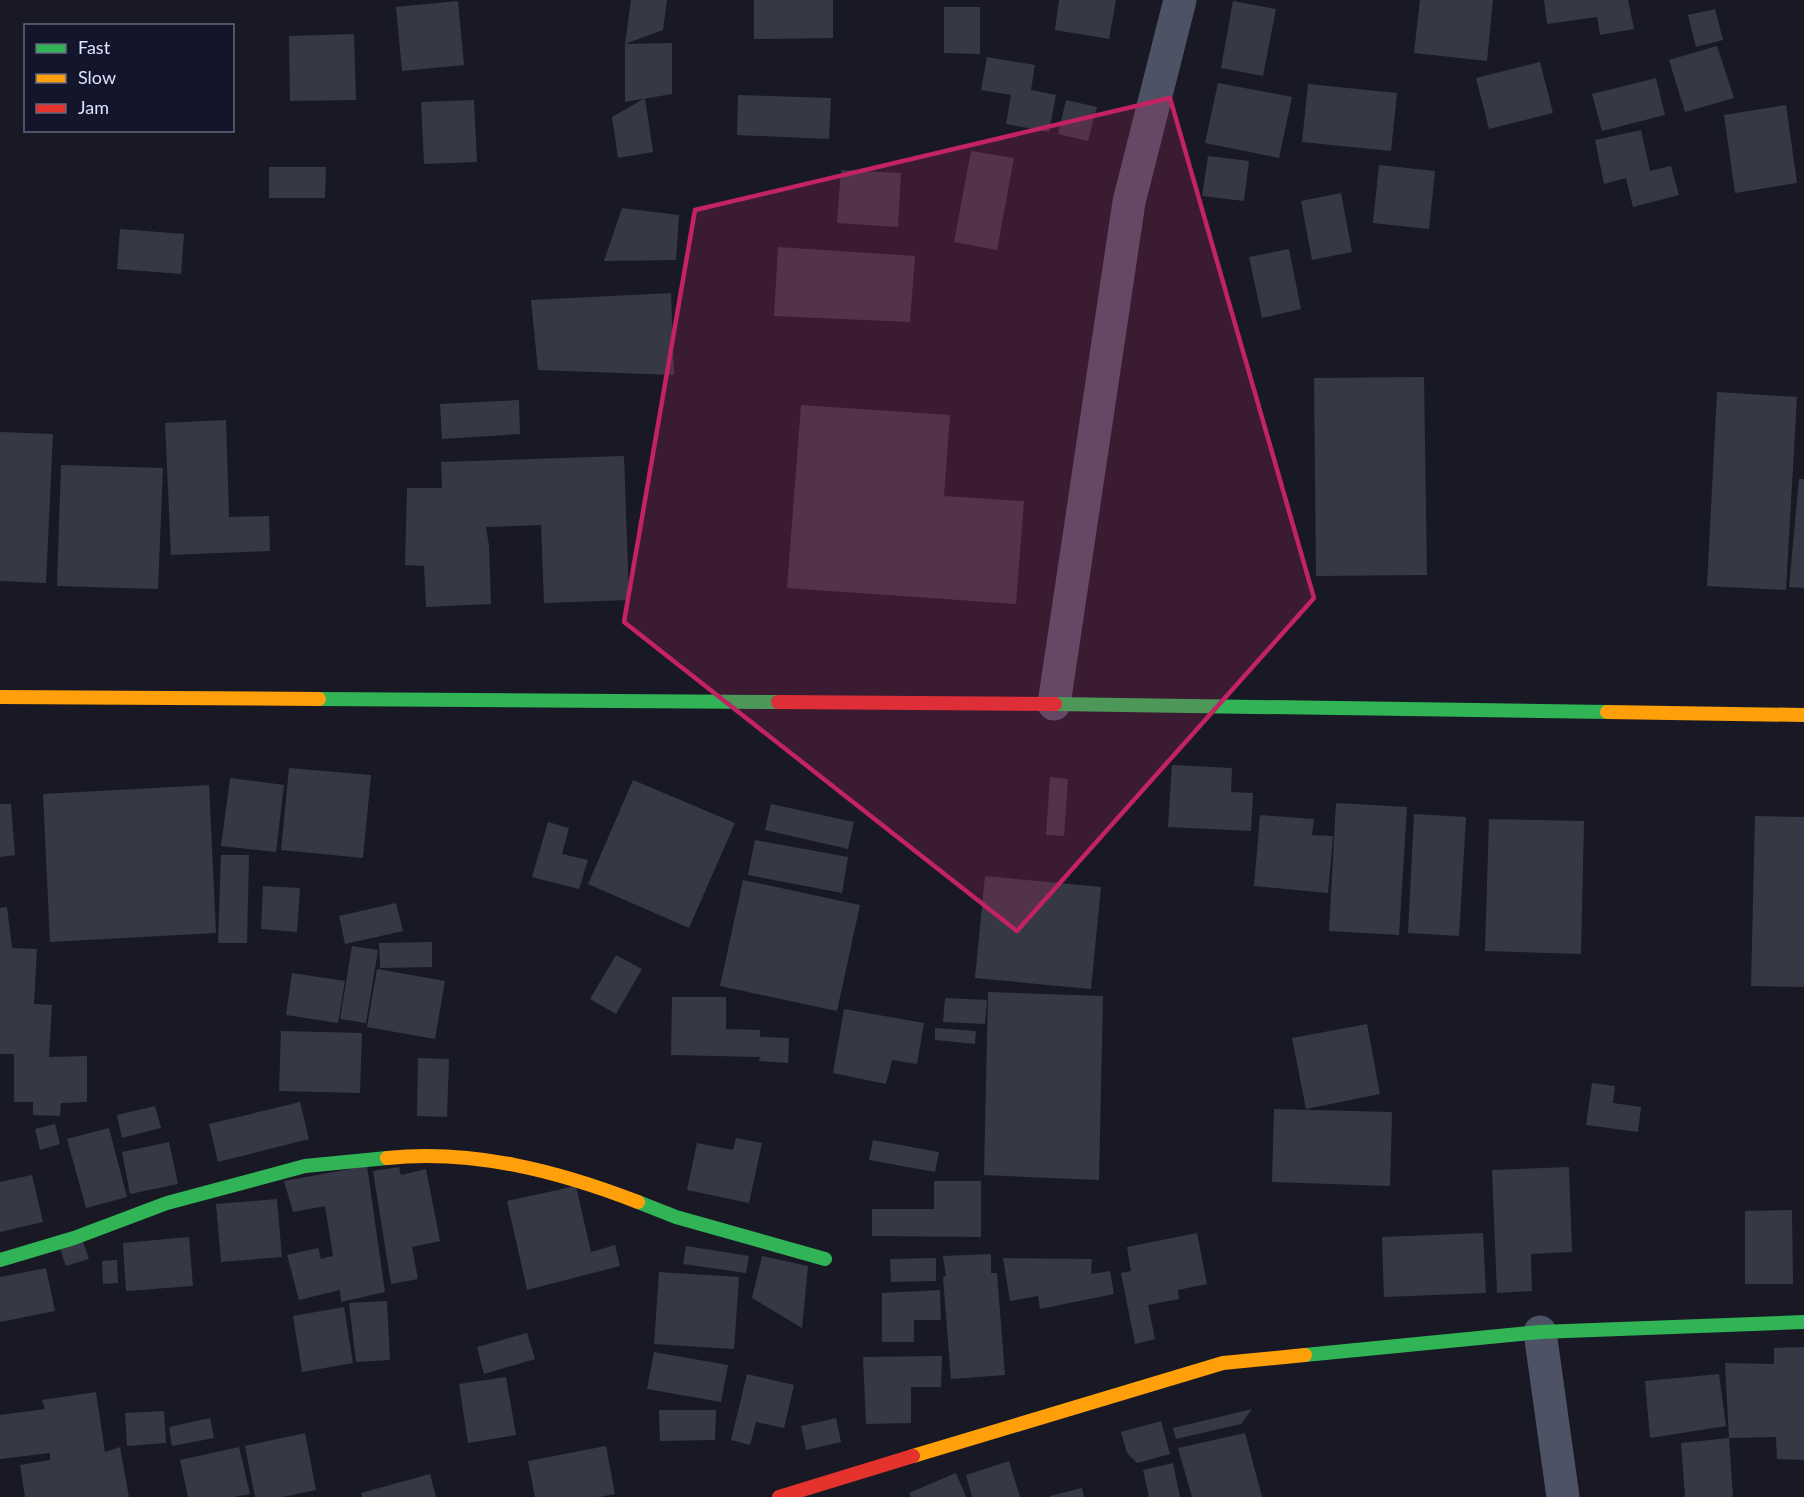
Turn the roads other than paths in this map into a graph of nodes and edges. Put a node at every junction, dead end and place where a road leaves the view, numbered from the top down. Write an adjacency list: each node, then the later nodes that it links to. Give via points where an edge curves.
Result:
1 (1180, 0): 3 (street, via 1129,202)
2 (0, 697): 3 (street)
3 (1054, 704): 4 (street)
4 (1804, 715)
5 (825, 1259): 6 (street, via 676,1217 587,1182 496,1160 413,1155 304,1166 167,1203 74,1238)
6 (0, 1260)
7 (1804, 1322): 8 (street)
8 (1540, 1332): 9 (street, via 1222,1363); 10 (street)
9 (779, 1497)
10 (1563, 1497)

